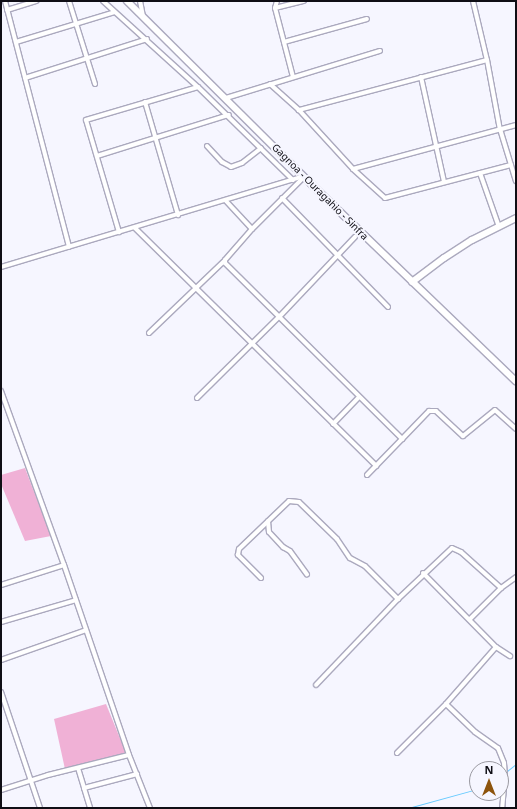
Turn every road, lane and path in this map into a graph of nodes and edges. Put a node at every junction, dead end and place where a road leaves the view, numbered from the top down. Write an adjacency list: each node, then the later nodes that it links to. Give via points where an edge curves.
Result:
1 (5, 1): 11 (street)
2 (37, 1): 11 (street)
3 (69, 1): 15 (street)
4 (103, 1): 12 (street)
5 (127, 1): 13 (main road, Gagnoa - Ouragahio - Sinfra)
6 (140, 1): 13 (street)
7 (277, 1): 10 (street)
8 (304, 1): 10 (street)
9 (473, 1): 21 (street)
10 (275, 8): 18 (street)
11 (7, 10): 17 (street)
12 (115, 12): 15 (street); 16 (street)
13 (143, 16): 28 (main road, Gagnoa - Ouragahio - Sinfra)
14 (368, 19): 18 (street)
15 (76, 24): 17 (street); 20 (street)
16 (147, 39): 20 (street); 27 (street)
17 (16, 42): 24 (street)
18 (284, 42): 22 (street)
19 (380, 51): 22 (street)
20 (88, 58): 24 (street); 25 (street)
21 (487, 60): 23 (street); 33 (street)
22 (293, 77): 26 (street)
23 (421, 77): 30 (street); 36 (street)
24 (25, 78): 55 (street)
25 (94, 84)
26 (270, 84): 28 (street); 30 (street)
27 (198, 87): 29 (street); 31 (street)
28 (226, 98): 42 (main road, Gagnoa - Ouragahio - Sinfra)
29 (145, 102): 34 (street); 38 (street, via 86,120)
30 (299, 110): 40 (street)
31 (229, 115): 34 (street); 37 (street)
32 (516, 125): 33 (street)
33 (500, 130): 36 (street); 39 (street)
34 (155, 138): 38 (street); 48 (street)
35 (208, 146): 37 (street, via 222,162 231,167 242,163)
36 (436, 146): 40 (street); 45 (street)
37 (261, 148): 43 (street)
38 (97, 156): 53 (street)
39 (511, 165): 41 (street); 44 (street)
40 (353, 169): 45 (street, via 385,198)
41 (480, 173): 45 (street); 50 (street)
42 (304, 176): 43 (street); 46 (street); 59 (main road, Gagnoa - Ouragahio - Sinfra)
43 (293, 180): 47 (street)
44 (516, 181)
45 (444, 182)
46 (282, 198): 52 (street); 56 (street)
47 (226, 201): 48 (street); 52 (street)
48 (178, 215): 51 (street)
49 (516, 218): 50 (main road)
50 (499, 227): 59 (main road, via 472,240)
51 (135, 228): 53 (street); 60 (street)
52 (252, 228): 57 (street)
53 (119, 232): 55 (street)
54 (355, 237): 56 (street)
55 (69, 247): 58 (street)
56 (338, 255): 61 (street); 62 (street)
57 (225, 260): 60 (street); 62 (street)
58 (1, 266)
59 (412, 282): 65 (main road, Gagnoa - Ouragahio - Sinfra)
60 (195, 288): 63 (street); 64 (street)
61 (388, 306)
62 (280, 316): 64 (street); 67 (street)
63 (149, 333)
64 (252, 344): 68 (street); 69 (street)
65 (516, 381)
66 (1, 391): 75 (street)
67 (359, 397): 69 (street); 71 (street)
68 (197, 398)
69 (333, 424): 72 (street)
70 (516, 429): 71 (street, via 495,410 462,436 436,411 429,411)
71 (402, 438): 72 (street)
72 (376, 466): 73 (street)
73 (368, 475)
74 (268, 521): 77 (street, via 269,532 290,552); 79 (street, via 239,549 238,555); 82 (street, via 289,501 299,502 337,538 350,558 365,566)
75 (64, 565): 80 (street); 83 (street)
76 (423, 573): 81 (street, via 452,548 461,552); 82 (street); 84 (street)
77 (307, 574)
78 (516, 577): 81 (street)
79 (261, 578)
80 (1, 585)
81 (501, 588): 84 (street)
82 (398, 599): 90 (street)
83 (76, 600): 85 (street); 86 (street)
84 (470, 619): 87 (street)
85 (1, 622)
86 (86, 630): 89 (street); 94 (street)
87 (496, 647): 88 (street); 92 (street)
88 (510, 656)
89 (1, 660)
90 (316, 686)
91 (1, 692): 97 (street)
92 (446, 704): 93 (street); 103 (street, via 475,732 498,748 504,763 505,776)
93 (397, 753)
94 (129, 755): 95 (street); 96 (street)
95 (78, 768): 97 (street); 98 (street)
96 (137, 774): 98 (street); 102 (street)
97 (31, 780): 99 (street); 100 (street)
98 (84, 788): 101 (street)
99 (1, 790)
100 (40, 808)
101 (90, 808)
102 (150, 808)
103 (502, 808)

